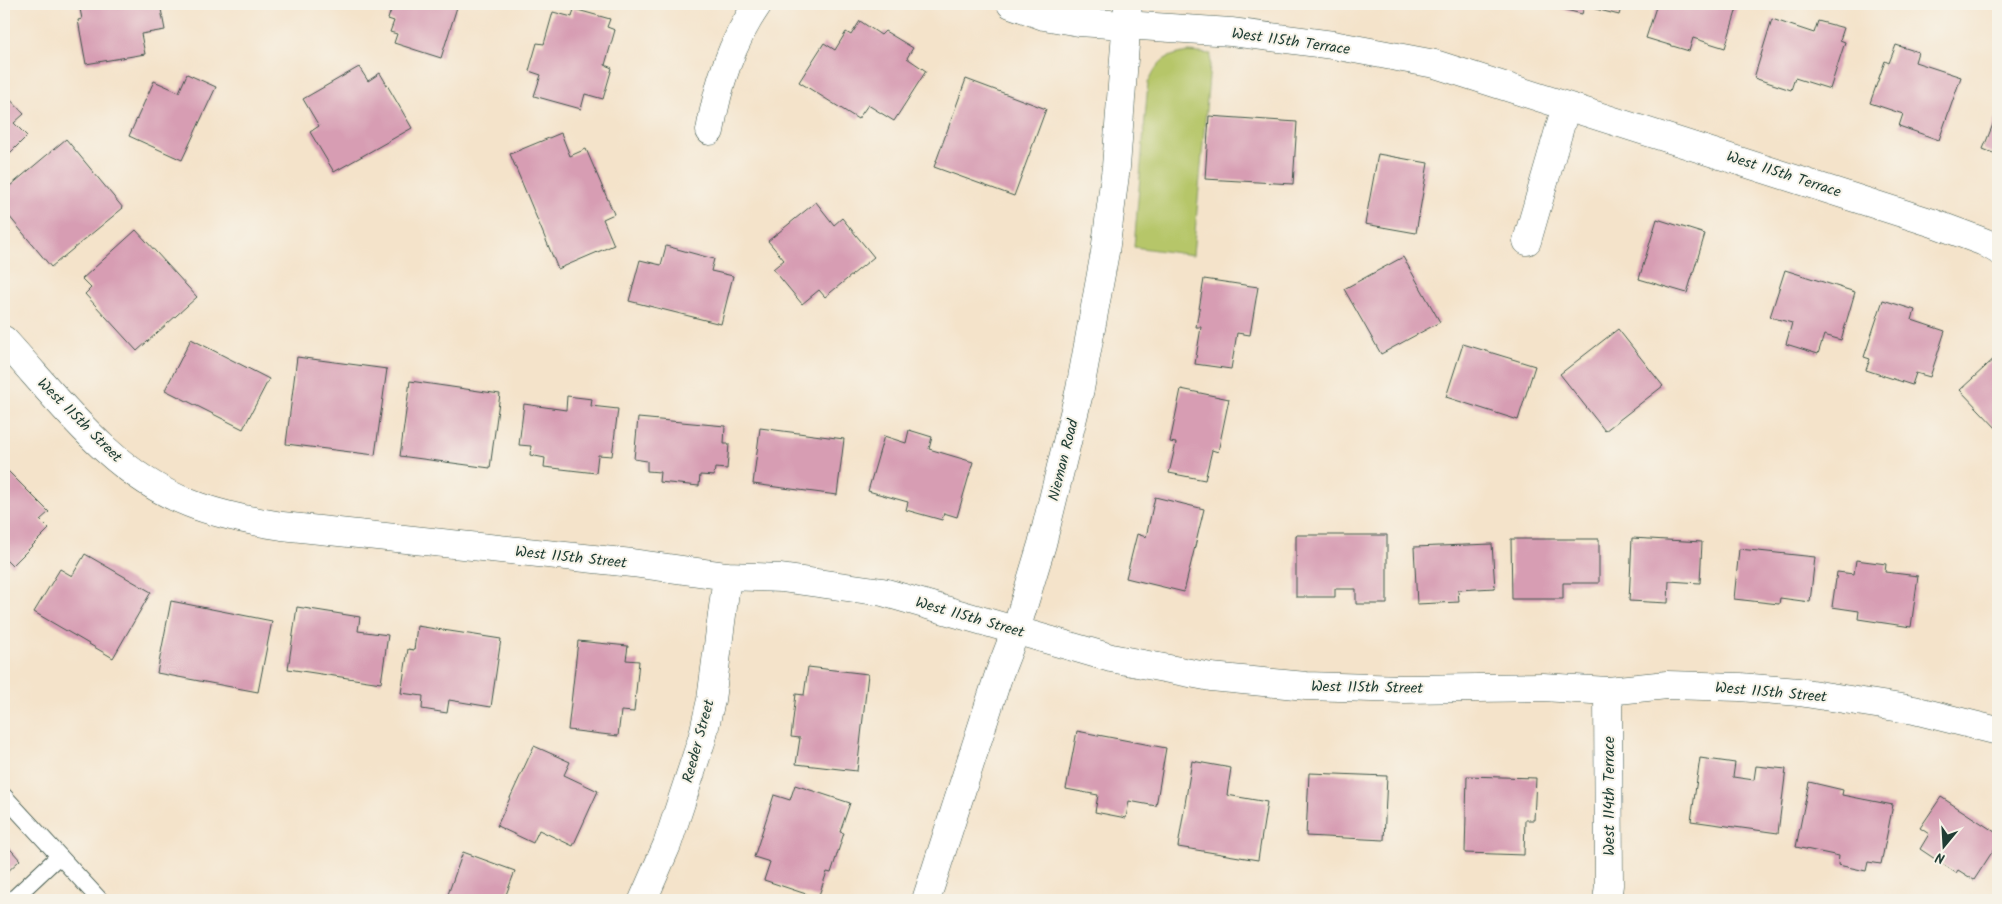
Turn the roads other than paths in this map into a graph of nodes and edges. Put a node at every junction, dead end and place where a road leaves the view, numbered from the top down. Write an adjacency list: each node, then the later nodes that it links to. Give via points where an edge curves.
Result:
1 (758, 4): 5 (street, via 729,56 716,92)
2 (1011, 4): 3 (street, West 115th Terrace, via 1044,16 1079,22)
3 (1127, 14): 4 (street, West 115th Terrace, via 1435,64); 10 (street, Nieman Road, via 1116,167 1105,252 1080,389 1042,544)
4 (1566, 106): 6 (street); 7 (street, West 115th Terrace, via 1934,223)
5 (710, 131)
6 (1527, 241)
7 (1998, 250)
8 (4, 340): 9 (street, West 115th Street, via 99,444 132,472 187,503 232,518)
9 (727, 576): 10 (street, West 115th Street, via 781,578 883,592); 17 (street, Reeder Street, via 711,700 702,740 667,845)
10 (1016, 630): 11 (street, West 115th Street, via 1111,658 1211,677 1306,686 1404,689 1543,687); 18 (street, Nieman Road)
11 (1608, 691): 12 (street, West 115th Street, via 1667,685 1798,692 1914,710); 19 (street, West 114th Terrace)
12 (1998, 731)
13 (4, 796): 14 (lane)
14 (59, 856): 15 (lane); 16 (lane)
15 (12, 900)
16 (100, 900)
17 (643, 900)
18 (926, 900)
19 (1607, 900)

